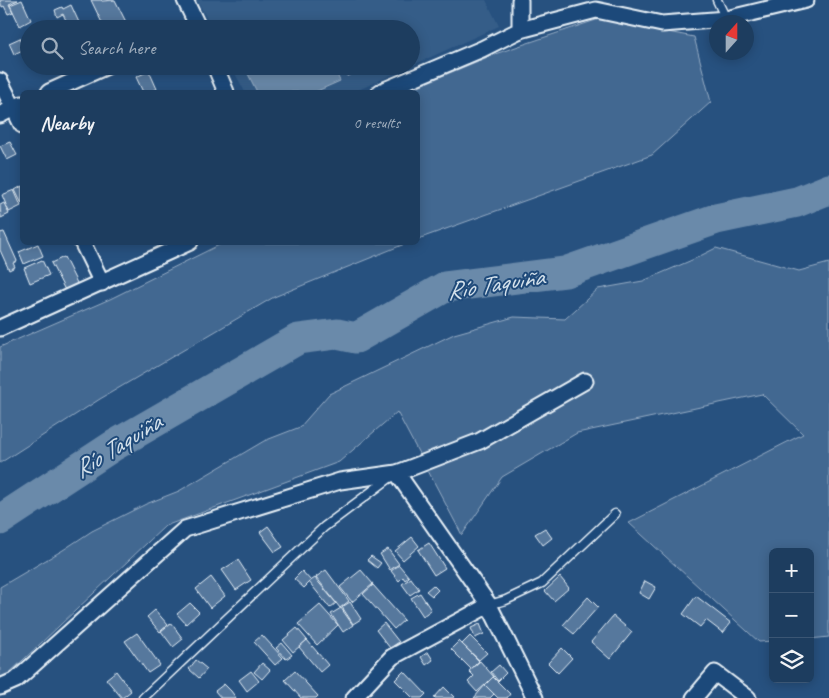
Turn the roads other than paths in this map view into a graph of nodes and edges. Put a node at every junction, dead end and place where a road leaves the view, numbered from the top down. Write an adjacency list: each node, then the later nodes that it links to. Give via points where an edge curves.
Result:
1 (185, 0): 7 (street)
2 (520, 0): 9 (street)
3 (717, 0): 5 (lane)
4 (806, 0): 6 (street)
5 (724, 15)
6 (743, 15)
7 (192, 20)
8 (709, 20): 9 (street, via 662,24 596,10)
9 (520, 30): 15 (street)
10 (87, 75): 13 (street)
11 (219, 75): 14 (street)
12 (0, 81): 16 (street)
13 (53, 90)
14 (225, 90)
15 (385, 90)
16 (18, 106): 17 (street)
17 (0, 115)
18 (83, 245): 20 (street)
19 (184, 245): 20 (street)
20 (102, 283): 21 (street)
21 (0, 328)
22 (585, 381): 23 (street, via 480,441)
23 (397, 473): 25 (street); 26 (street, via 340,481 186,529 16,680); 27 (lane, via 324,527)
24 (616, 514): 25 (lane, via 542,583)
25 (489, 605): 28 (street, via 392,657); 29 (street)
26 (0, 688)
27 (143, 698)
28 (354, 698)
29 (535, 698)
30 (694, 698): 31 (street, via 715,673)
31 (748, 698)

